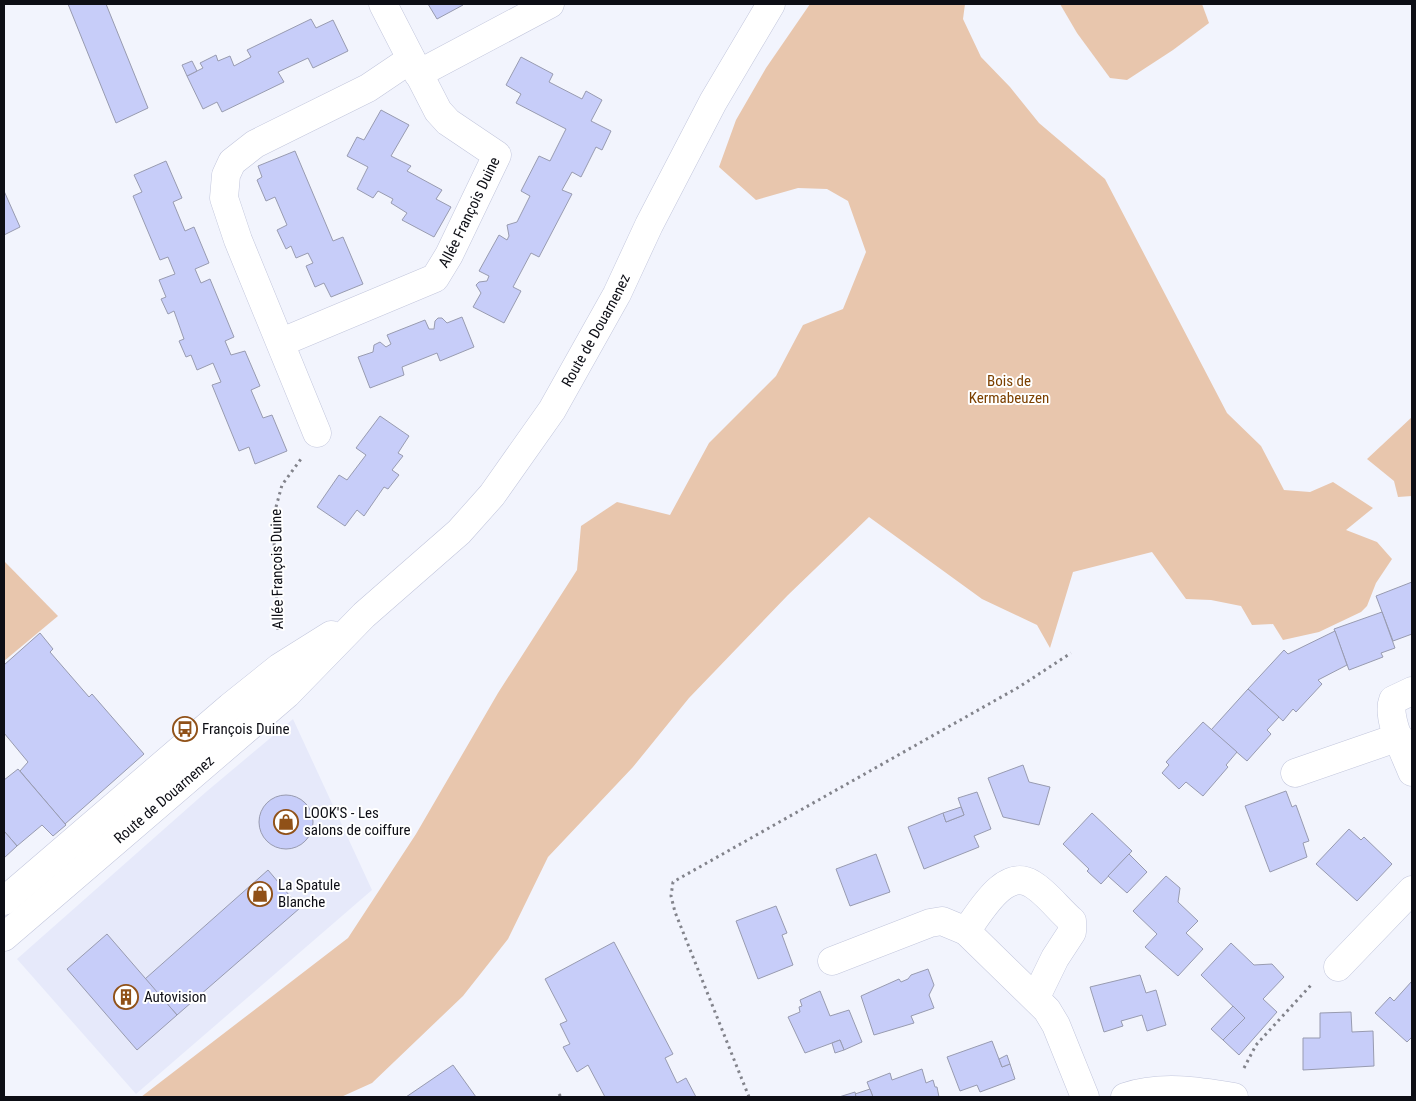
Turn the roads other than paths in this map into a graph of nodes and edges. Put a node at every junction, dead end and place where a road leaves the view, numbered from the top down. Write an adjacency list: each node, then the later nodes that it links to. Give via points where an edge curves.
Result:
1 (383, 4): 4 (street, Allée François Duine)
2 (550, 4): 4 (street)
3 (771, 4): 7 (street, Route de Douarnenez, via 713,102 617,294 552,410 476,514)
4 (414, 67): 5 (street, via 255,144 232,162 226,175 224,198 238,240); 5 (street, Allée François Duine, via 448,122 497,155 449,255 435,278)
5 (282, 342): 6 (street)
6 (318, 433)
7 (364, 615): 13 (street, Route de Douarnenez, via 280,667); 15 (street, Route de Douarnenez, via 287,694)
8 (1412, 691): 9 (street, via 1393,700 1391,706)
9 (1398, 737): 10 (street); 11 (street)
10 (1412, 772)
11 (1294, 773)
12 (1412, 890): 17 (street)
13 (4, 901)
14 (966, 931): 16 (street, via 942,921 930,923); 18 (street); 18 (street, via 996,892 1016,880 1031,884 1072,921 1072,932)
15 (4, 938)
16 (832, 961)
17 (1338, 967)
18 (1036, 997): 19 (street, via 1056,1025)
19 (1085, 1097)
20 (1125, 1097): 21 (street, via 1159,1090)
21 (1234, 1097)

